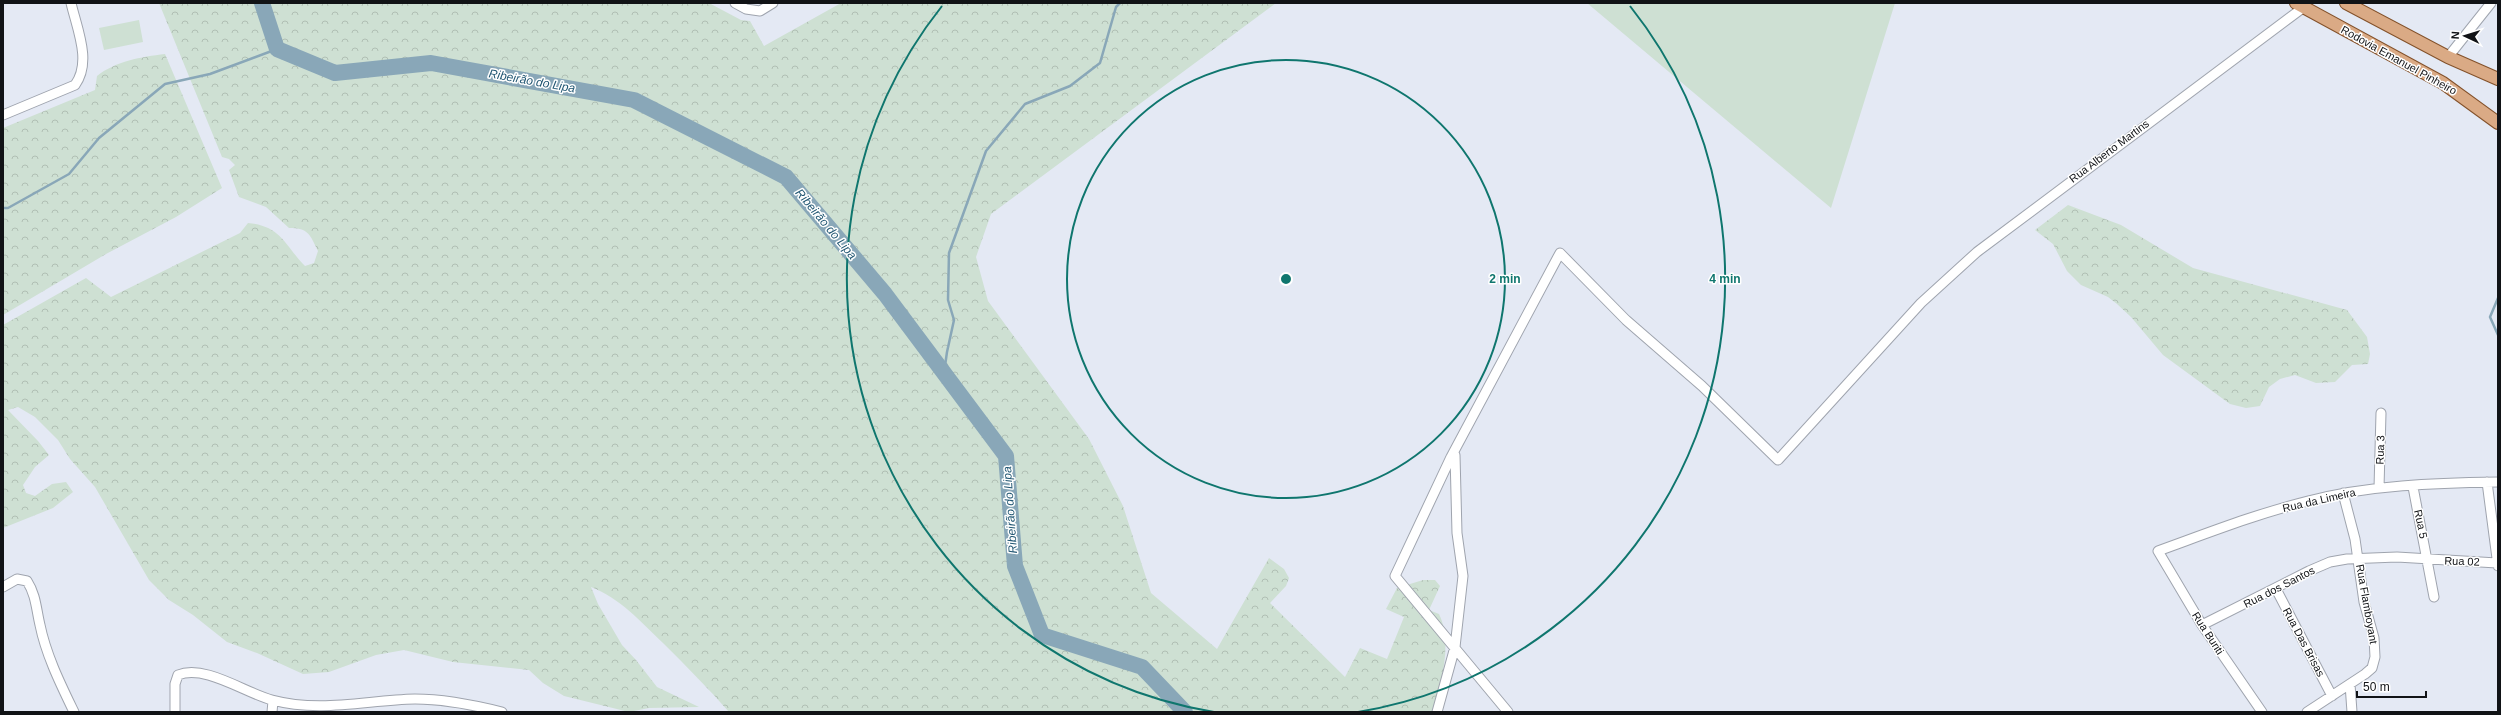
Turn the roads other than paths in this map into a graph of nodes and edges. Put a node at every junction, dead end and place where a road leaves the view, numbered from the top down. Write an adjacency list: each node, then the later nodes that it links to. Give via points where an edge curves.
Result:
1 (71, 3): 9 (street, via 84,58 81,77 75,85)
2 (735, 3): 3 (street, via 746,9 760,11)
3 (773, 3)
4 (2346, 3): 7 (main road)
5 (2491, 3): 7 (street)
6 (2300, 5): 10 (main road, Rodovia Emanuel Pinheiro, via 2443,84); 12 (street, Rua Alberto Martins, via 1980,249 1921,303 1778,460 1702,386 1626,320 1560,253)
7 (2448, 57): 8 (main road)
8 (2498, 79)
9 (3, 115)
10 (2498, 122)
11 (2381, 413): 16 (street, Rua 3)
12 (1456, 448): 26 (street, via 1456,525 1463,576); 26 (street, via 1395,576)
13 (2487, 482): 14 (street, Rua da Limeira); 15 (street, Rua da Limeira); 21 (street)
14 (2498, 482)
15 (2413, 487): 16 (street, Rua da Limeira); 20 (street, Rua 5)
16 (2379, 488): 17 (street, Rua da Limeira)
17 (2343, 493): 18 (street, Rua da Limeira, via 2253,516); 19 (street, Rua Flamboyant)
18 (2158, 551): 25 (street, Rua Buriti)
19 (2358, 557): 20 (street, Rua dos Santos); 23 (street, Rua dos Santos, via 2330,562); 27 (street, Rua Flamboyant, via 2364,602 2374,638 2375,657 2372,668)
20 (2428, 560): 21 (street, Rua 02); 24 (street, Rua 5)
21 (2497, 564)
22 (3, 587): 32 (street, via 17,579 27,581 34,592 40,625 50,656)
23 (2276, 589): 25 (street, Rua dos Santos); 28 (street, Rua Das Brisas)
24 (2434, 597)
25 (2202, 625): 39 (street, Rua Buriti)
26 (1455, 648): 37 (street); 38 (street)
27 (2350, 684): 28 (street, Rua Flamboyant); 41 (street)
28 (2332, 696): 40 (street, Rua Flamboyant)
29 (273, 701): 30 (street, via 315,706 354,706); 33 (street, via 202,673 186,672 178,675 175,684); 34 (street)
30 (380, 702): 31 (street, via 415,699 451,701); 35 (street)
31 (491, 711): 36 (street)
32 (74, 712)
33 (175, 712)
34 (272, 712)
35 (380, 712)
36 (502, 712)
37 (1437, 712)
38 (1508, 712)
39 (2262, 712)
40 (2307, 712)
41 (2352, 712)

